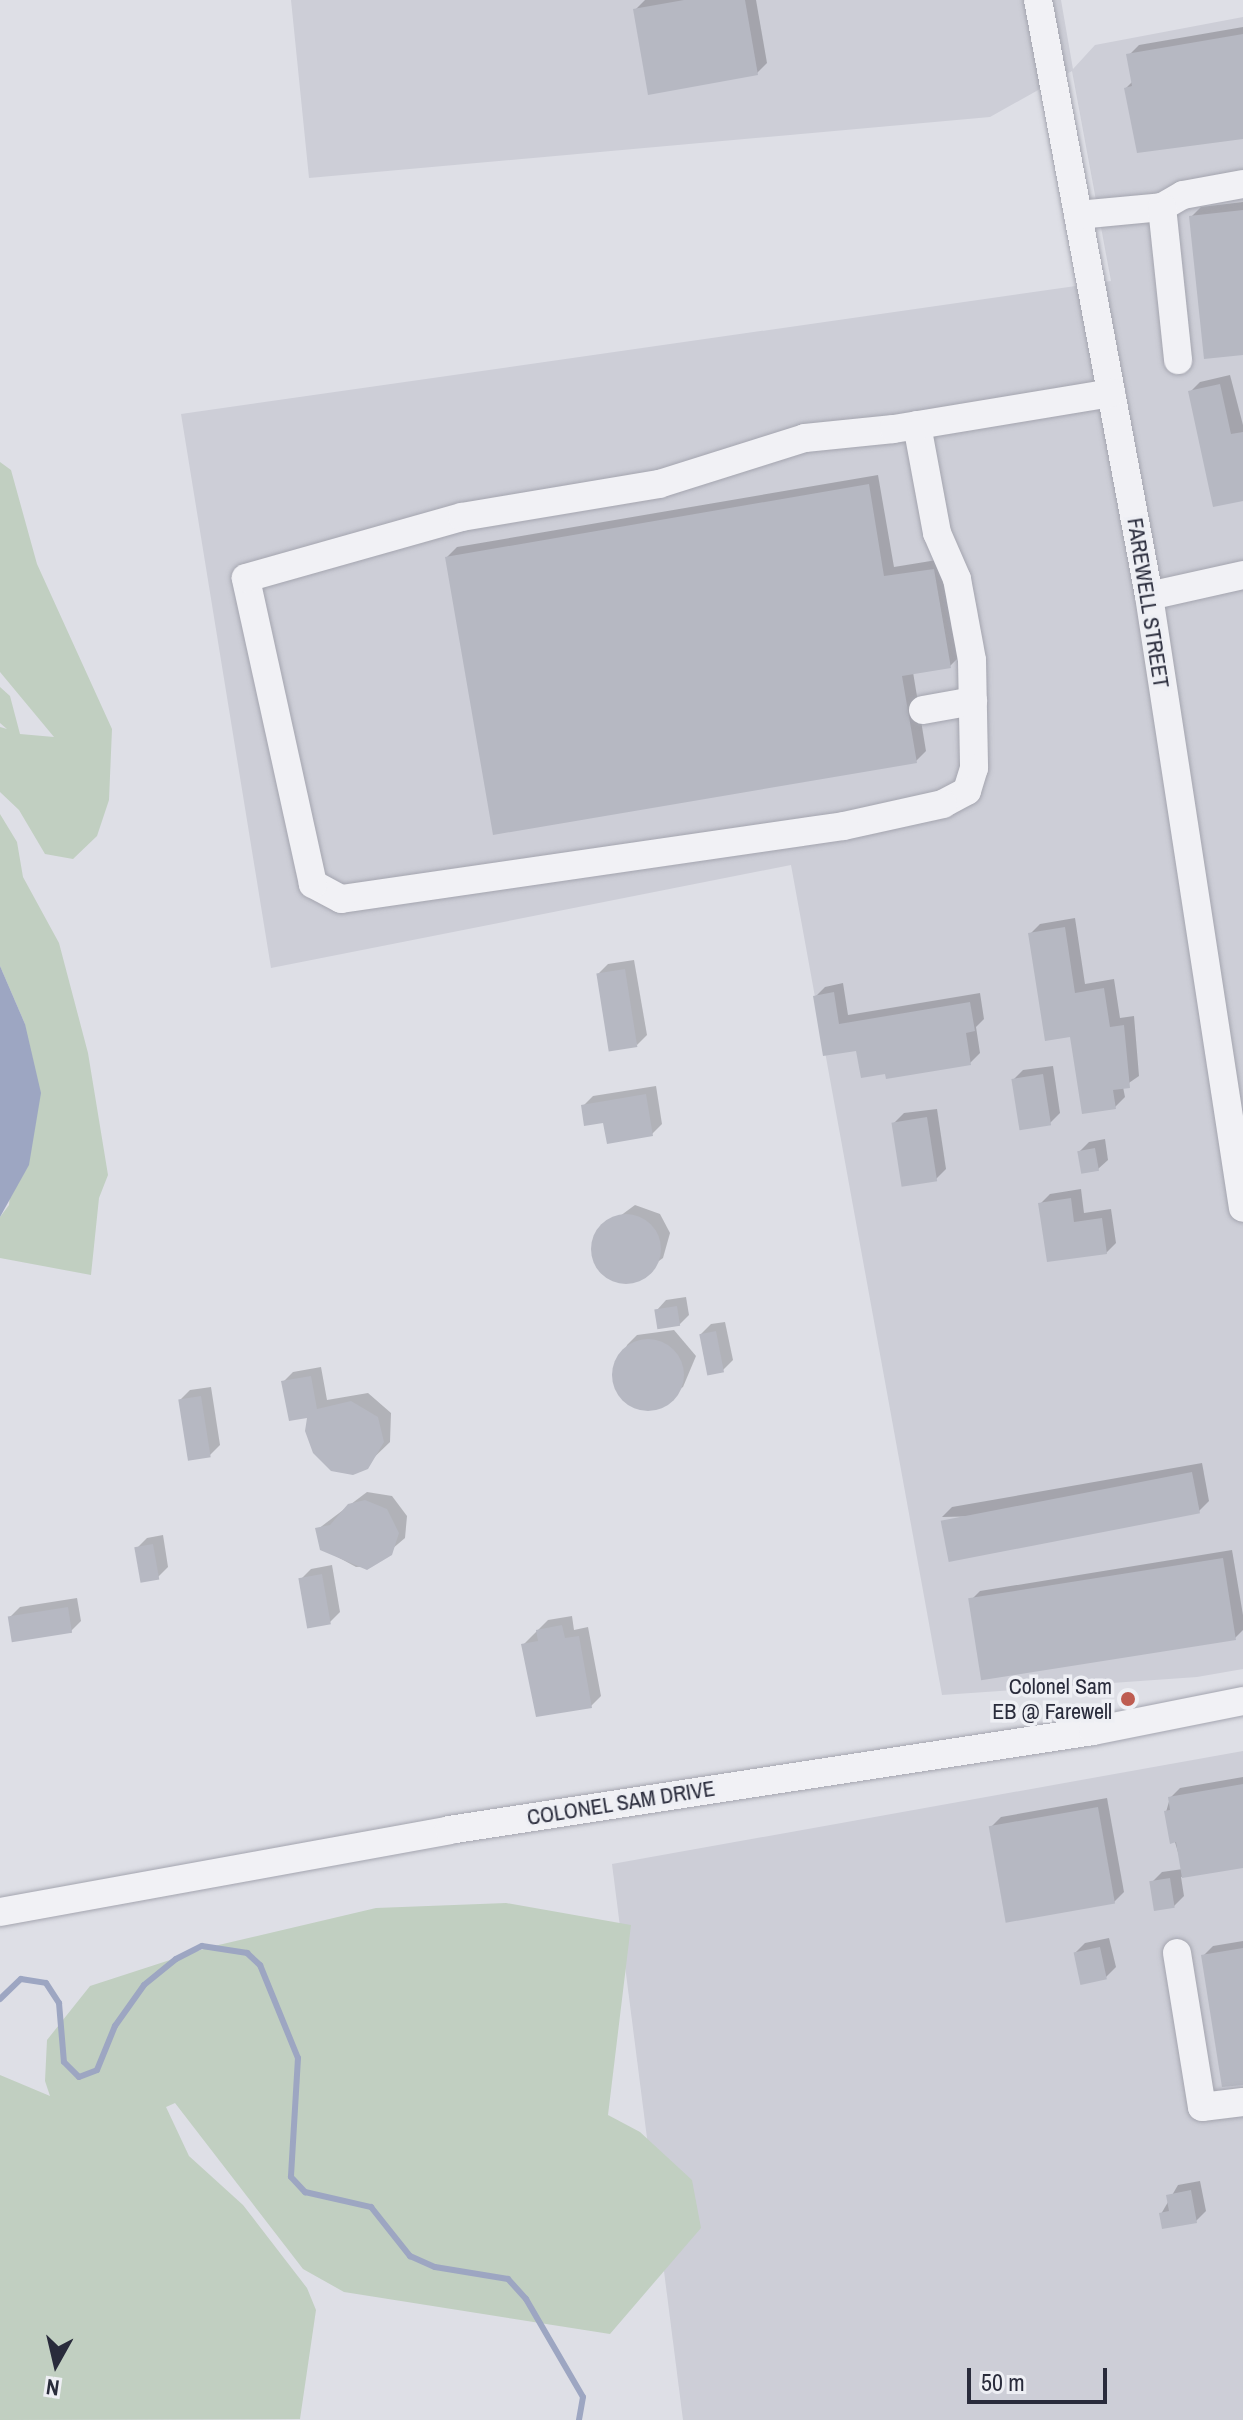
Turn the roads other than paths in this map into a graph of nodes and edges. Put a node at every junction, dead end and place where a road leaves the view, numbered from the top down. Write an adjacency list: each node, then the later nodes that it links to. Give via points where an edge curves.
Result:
1 (1038, 0): 4 (street, FAREWELL STREET)
2 (1243, 184): 3 (street, via 1183,195)
3 (1162, 207): 4 (street); 5 (street)
4 (1078, 215): 6 (street, FAREWELL STREET)
5 (1178, 360)
6 (1111, 393): 7 (street); 9 (street, FAREWELL STREET)
7 (917, 425): 10 (street, via 937,533 957,579 972,660); 10 (street, via 805,438 659,484 462,517 246,578 313,884 341,899 844,826 943,804 967,791 974,768)
8 (1243, 575): 9 (street)
9 (1149, 596): 12 (street, FAREWELL STREET)
10 (973, 701): 11 (street)
11 (923, 710)
12 (1242, 1193)
13 (1243, 1701): 14 (street, COLONEL SAM DRIVE, via 1093,1731 449,1830)
14 (0, 1912)
15 (1177, 1953): 16 (street, via 1202,2107)
16 (1243, 2102)

